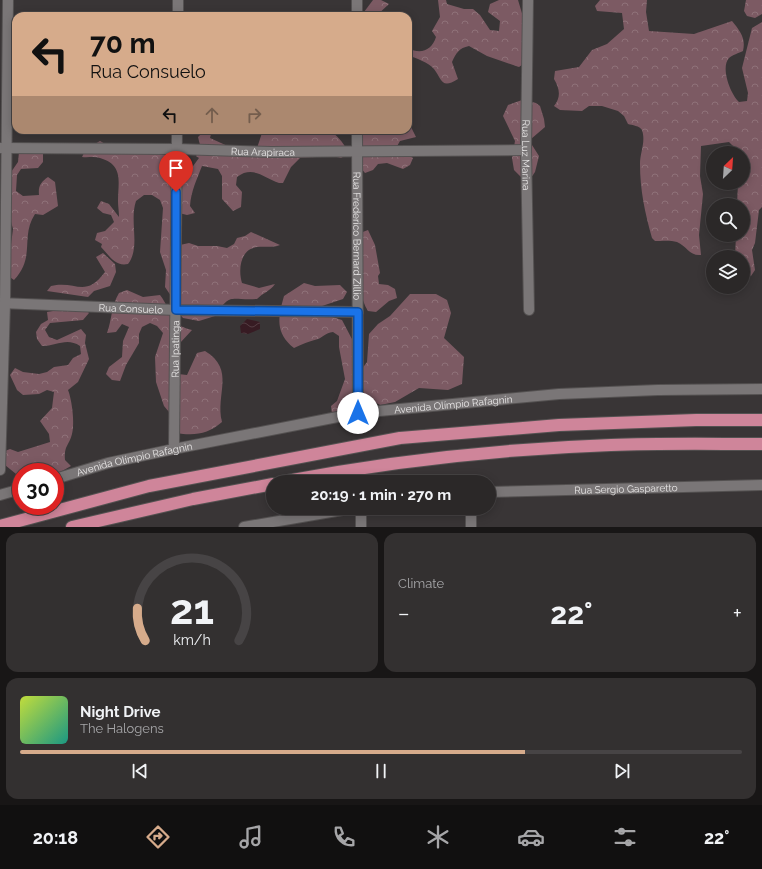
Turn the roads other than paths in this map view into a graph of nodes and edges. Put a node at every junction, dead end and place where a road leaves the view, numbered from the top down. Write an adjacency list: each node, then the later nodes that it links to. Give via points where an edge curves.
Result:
1 (8, 0): 9 (street)
2 (178, 0): 5 (street)
3 (357, 0): 6 (street)
4 (528, 0): 11 (street, Rua Luz Marina)
5 (178, 12)
6 (357, 12)
7 (177, 134): 10 (street, Rua Ipatinga)
8 (358, 134): 12 (street, Rua Frederico Bernard Zillio)
9 (2, 148): 10 (street, Rua Arapiraca); 13 (street)
10 (177, 149): 12 (street, Rua Arapiraca); 14 (street, Rua Ipatinga)
11 (526, 150): 12 (street, Rua Arapiraca); 15 (street, Rua Luz Marina)
12 (358, 151): 16 (street, Rua Frederico Bernard Zillio)
13 (2, 303): 14 (street, Rua Consuelo); 22 (street)
14 (176, 310): 16 (street, Rua Consuelo); 21 (street, Rua Ipatinga)
15 (529, 310)
16 (358, 312): 18 (street, Rua Frederico Bernard Zillio)
17 (762, 389): 18 (street, Avenida Olímpio Rafagnin, via 560,394)
18 (358, 413): 21 (street, Avenida Olímpio Rafagnin)
19 (762, 420): 35 (highway, via 559,426 400,438 149,486)
20 (762, 444): 23 (highway, via 611,445 413,461)
21 (174, 449): 26 (street, Avenida Olímpio Rafagnin, via 108,463)
22 (0, 470)
23 (330, 473): 24 (highway); 25 (highway)
24 (319, 475)
25 (337, 475)
26 (64, 476)
27 (266, 485): 36 (highway)
28 (762, 485): 30 (street, Rua Sergio Gasparetto)
29 (12, 492): 31 (street)
30 (496, 492)
31 (0, 495)
32 (315, 515): 37 (street)
33 (361, 515): 38 (street)
34 (471, 515): 39 (street)
35 (0, 526)
36 (72, 527)
37 (247, 527)
38 (361, 527)
39 (471, 527)

